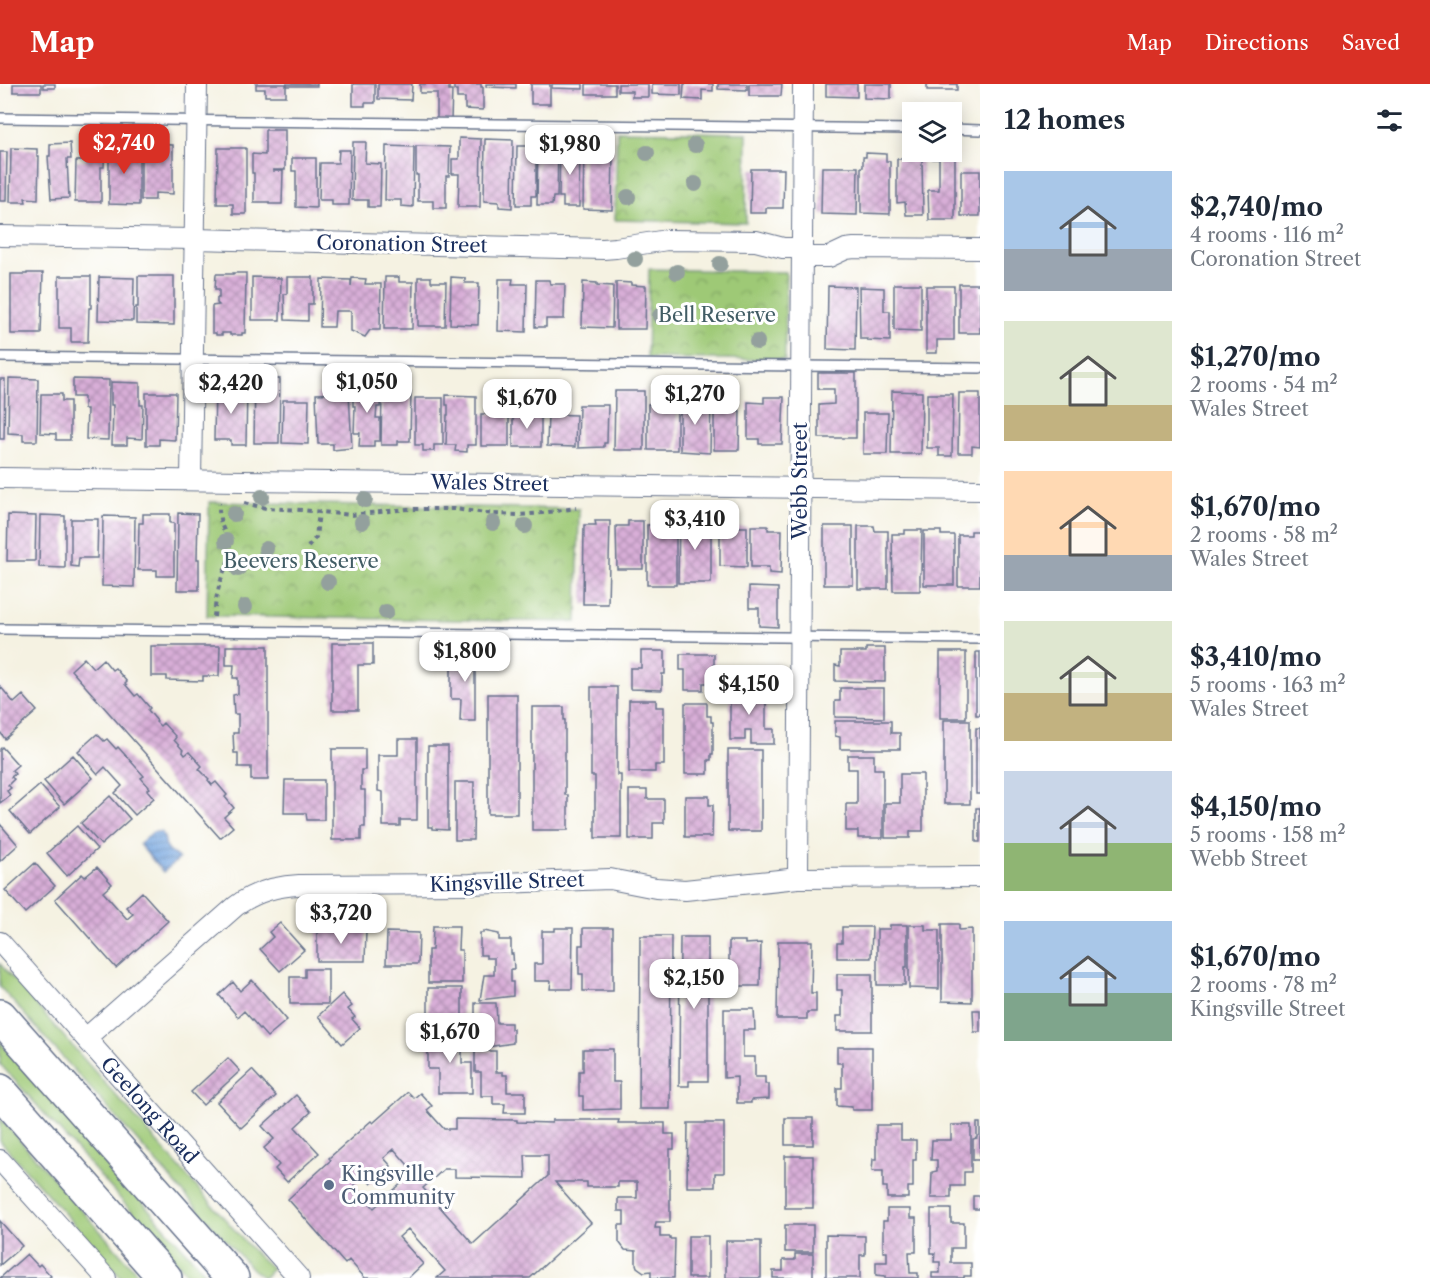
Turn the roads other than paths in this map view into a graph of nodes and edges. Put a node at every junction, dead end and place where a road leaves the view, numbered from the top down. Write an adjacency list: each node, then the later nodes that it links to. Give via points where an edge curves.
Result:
1 (197, 84): 4 (street)
2 (803, 84): 5 (street, Webb Street)
3 (0, 118): 4 (lane)
4 (196, 119): 5 (lane); 10 (street)
5 (803, 128): 6 (lane); 12 (street, Webb Street)
6 (902, 129)
7 (962, 129): 8 (lane)
8 (980, 130)
9 (0, 236): 10 (street, Coronation Street)
10 (194, 239): 12 (street, Coronation Street, via 603,249 667,240 734,240); 14 (street)
11 (980, 249): 12 (street, Coronation Street, via 854,248 829,257)
12 (802, 252): 15 (street, Webb Street)
13 (0, 357): 14 (lane)
14 (192, 359): 15 (lane); 18 (street)
15 (801, 366): 16 (lane); 19 (street, Webb Street)
16 (980, 368)
17 (0, 478): 18 (street, Wales Street)
18 (191, 480): 19 (street, Wales Street)
19 (800, 488): 20 (street, Wales Street); 22 (street, Webb Street)
20 (980, 490)
21 (0, 629): 22 (lane)
22 (799, 637): 23 (lane); 25 (street, Webb Street)
23 (980, 639)
24 (980, 877): 25 (street, Kingsville Street)
25 (798, 878): 28 (street, Kingsville Street, via 684,890 610,879 299,885 269,889 236,906)
26 (0, 942): 28 (street, Geelong Road)
27 (0, 1016): 33 (highway)
28 (86, 1038): 34 (street, Geelong Road)
29 (0, 1091): 32 (highway)
30 (0, 1161): 31 (street)
31 (106, 1278)
32 (165, 1278)
33 (232, 1278)
34 (299, 1278)

